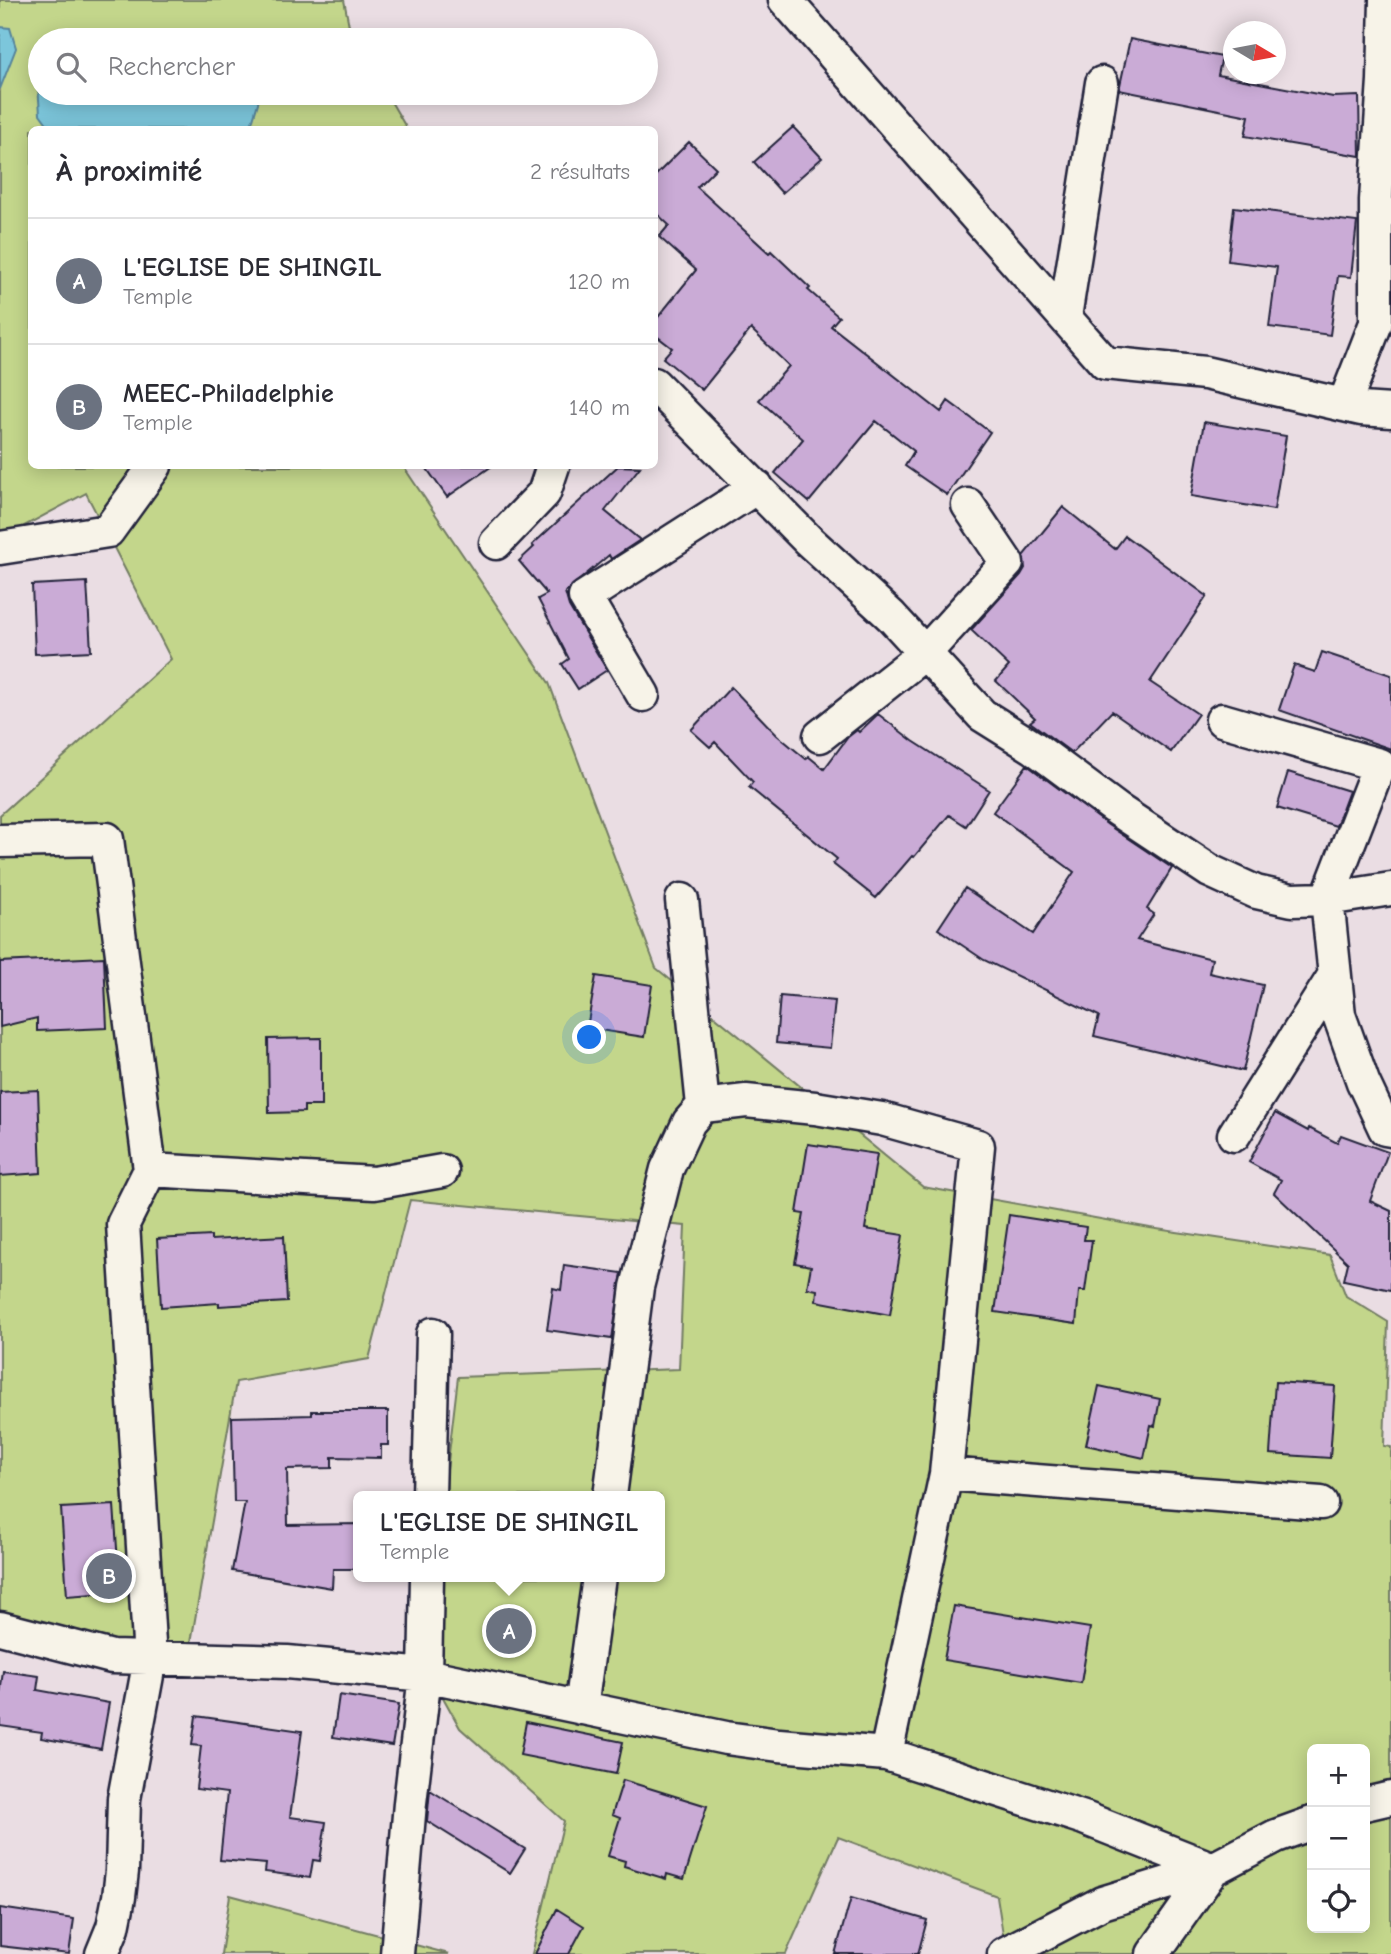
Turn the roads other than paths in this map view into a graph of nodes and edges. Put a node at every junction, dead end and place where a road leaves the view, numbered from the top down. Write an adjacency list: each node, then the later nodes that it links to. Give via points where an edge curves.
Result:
1 (785, 0): 4 (street)
2 (1386, 0): 6 (street, via 1376,200 1376,323)
3 (1102, 83): 4 (street)
4 (1065, 317): 6 (street, via 1105,363 1205,373)
5 (658, 388): 10 (street)
6 (1344, 405): 7 (street)
7 (1391, 411)
8 (153, 469): 13 (street, via 108,531)
9 (552, 469): 12 (street, via 544,493)
10 (757, 487): 14 (street); 15 (street, via 585,597)
11 (968, 505): 14 (street, via 1007,563)
12 (496, 543)
13 (0, 548)
14 (925, 653): 17 (street); 20 (street, via 982,715 1210,871 1256,892 1292,901)
15 (643, 695)
16 (1222, 720): 20 (street, via 1379,765)
17 (820, 736)
18 (0, 841): 26 (street, via 107,839)
19 (1391, 889): 20 (street)
20 (1327, 899): 22 (street)
21 (682, 900): 23 (street)
22 (1334, 976): 24 (street, via 1339,1015 1363,1082 1385,1129); 25 (street)
23 (703, 1106): 29 (street, via 746,1101 815,1108 882,1119 978,1146); 31 (street, via 689,1122 667,1169 637,1287)
24 (1391, 1130)
25 (1234, 1135)
26 (150, 1170): 27 (street, via 374,1183); 36 (street, via 123,1224)
27 (442, 1171)
28 (433, 1334): 30 (street)
29 (946, 1474): 32 (street); 39 (street)
30 (429, 1491)
31 (611, 1491)
32 (1321, 1503)
33 (427, 1582): 37 (street)
34 (598, 1582): 38 (street)
35 (0, 1628): 36 (street, via 112,1657)
36 (150, 1658): 37 (street, via 287,1662); 44 (street, via 124,1799 119,1897)
37 (425, 1675): 38 (street); 45 (street)
38 (581, 1708): 39 (street, via 726,1738)
39 (886, 1754): 43 (street, via 1084,1818)
40 (1391, 1798): 41 (street)
41 (1370, 1803)
42 (1307, 1825): 43 (street)
43 (1213, 1869): 46 (street, via 1102,1903); 47 (street)
44 (102, 1954)
45 (397, 1954)
46 (1004, 1954)
47 (1153, 1954)

